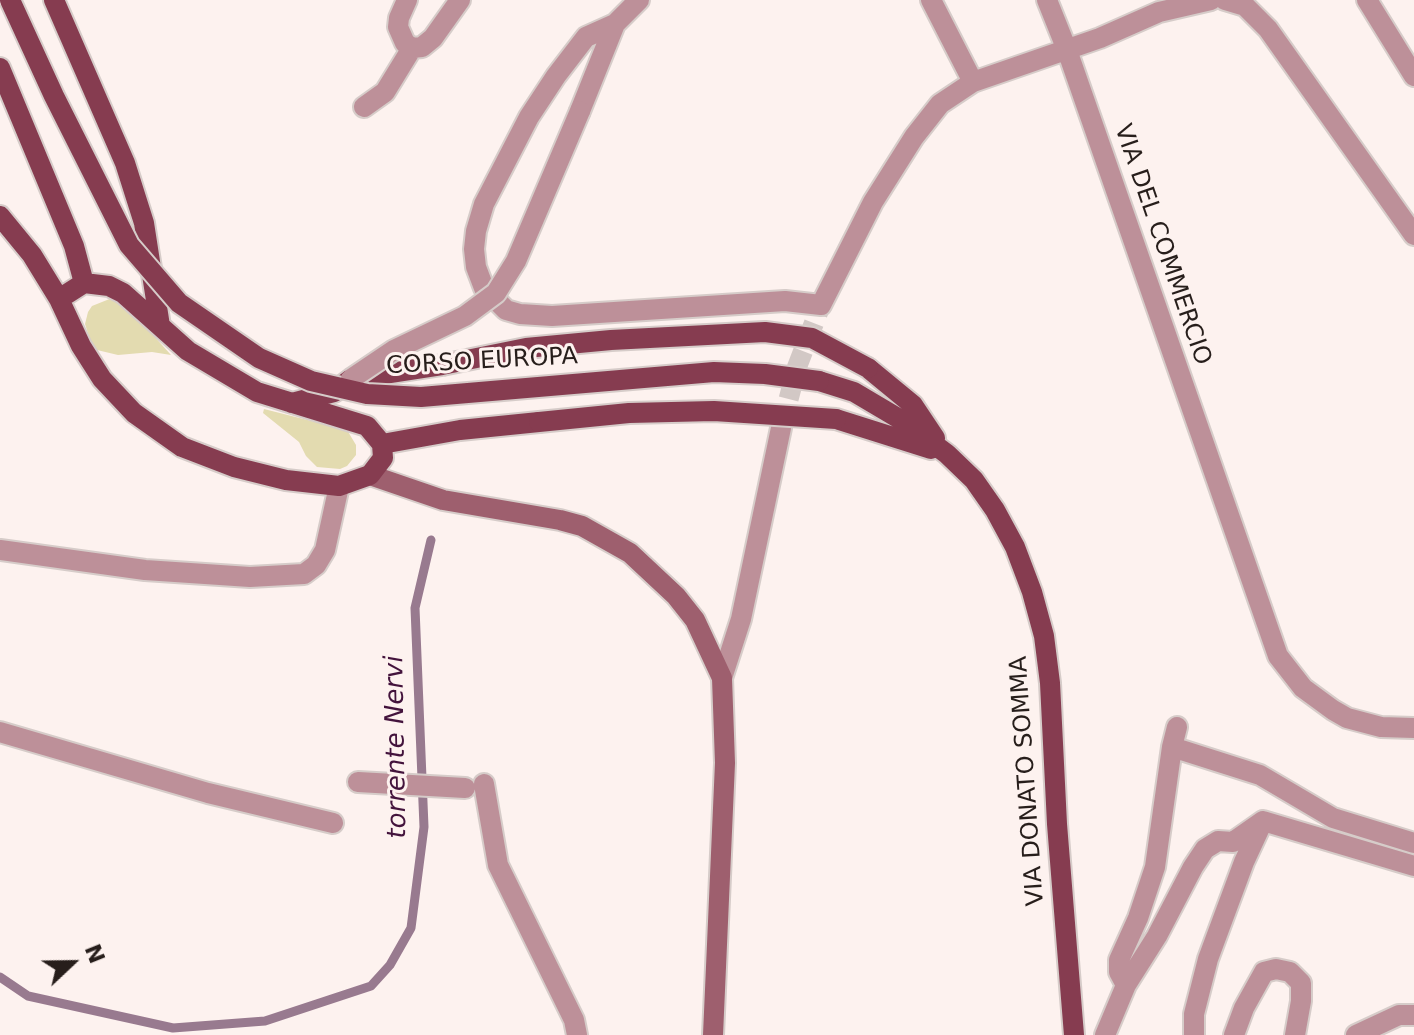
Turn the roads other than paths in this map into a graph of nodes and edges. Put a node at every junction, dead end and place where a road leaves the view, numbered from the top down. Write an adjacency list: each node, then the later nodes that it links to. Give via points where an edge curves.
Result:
1 (10, 0): 26 (main road, CORSO EUROPA, bridge, via 129,245 179,303 259,358 311,381 367,394 421,397 714,372 819,381 854,392)
2 (54, 0): 21 (main road, via 125,163 144,223)
3 (407, 0): 11 (street, via 398,27)
4 (460, 0): 11 (street, via 433,38)
5 (931, 0): 15 (street)
6 (1047, 0): 12 (street, VIA DEL COMMERCIO)
7 (1211, 0): 12 (street, via 1159,12)
8 (1225, 0): 18 (street, via 1245,6 1268,29)
9 (1367, 0): 14 (street)
10 (626, 8): 15 (street, via 586,37 556,76 484,204 474,249 476,267 484,288 506,310 537,316 785,301 821,305 873,202 914,137 940,104); 22 (street, bridge, via 516,261 496,293)
11 (412, 48): 16 (street, via 385,92)
12 (1067, 50): 15 (street); 32 (street, VIA DEL COMMERCIO, via 1278,656 1303,688 1347,718)
13 (0, 68): 19 (main road, via 74,246)
14 (1414, 76)
15 (973, 82)
16 (364, 107)
17 (0, 216): 20 (main road)
18 (1414, 235)
19 (84, 283): 20 (main road); 21 (main road, via 123,293)
20 (59, 299): 28 (main road, via 102,379 163,435 234,467)
21 (160, 326): 23 (main road, via 222,372)
22 (351, 379): 23 (main road, via 334,392); 26 (main road, bridge, via 526,348 765,332 812,338 868,368 913,405)
23 (288, 403): 25 (main road, via 367,426)
24 (781, 428): 30 (street, via 741,619)
25 (385, 444): 26 (main road, bridge, via 475,428 629,413 714,411 836,419); 27 (main road)
26 (947, 454): 44 (main road, VIA DONATO SOMMA, via 974,480 1009,535 1044,636)
27 (378, 478): 28 (main road); 30 (street, via 443,500 582,526 630,553 695,620)
28 (339, 486): 29 (street, via 325,550 304,574 250,577 145,570)
29 (0, 550)
30 (722, 678): 43 (street, via 725,763)
31 (1177, 727): 34 (street)
32 (1414, 728)
33 (0, 732): 37 (street, via 208,793)
34 (1172, 747): 38 (street, via 1260,775 1333,818); 40 (street, via 1155,867 1119,960)
35 (358, 782): 42 (street, via 475,786 498,865 563,995)
36 (1263, 821): 39 (street); 40 (street, via 1233,842 1218,841 1205,849); 46 (street, via 1208,959)
37 (333, 823)
38 (1414, 843)
39 (1414, 866)
40 (1126, 985): 45 (street)
41 (1414, 1015): 49 (street, via 1399,1015)
42 (577, 1035)
43 (713, 1035)
44 (1074, 1035)
45 (1105, 1035)
46 (1194, 1035)
47 (1234, 1035): 48 (street, via 1264,972 1276,969 1290,972 1301,983)
48 (1295, 1035)
49 (1356, 1035)

